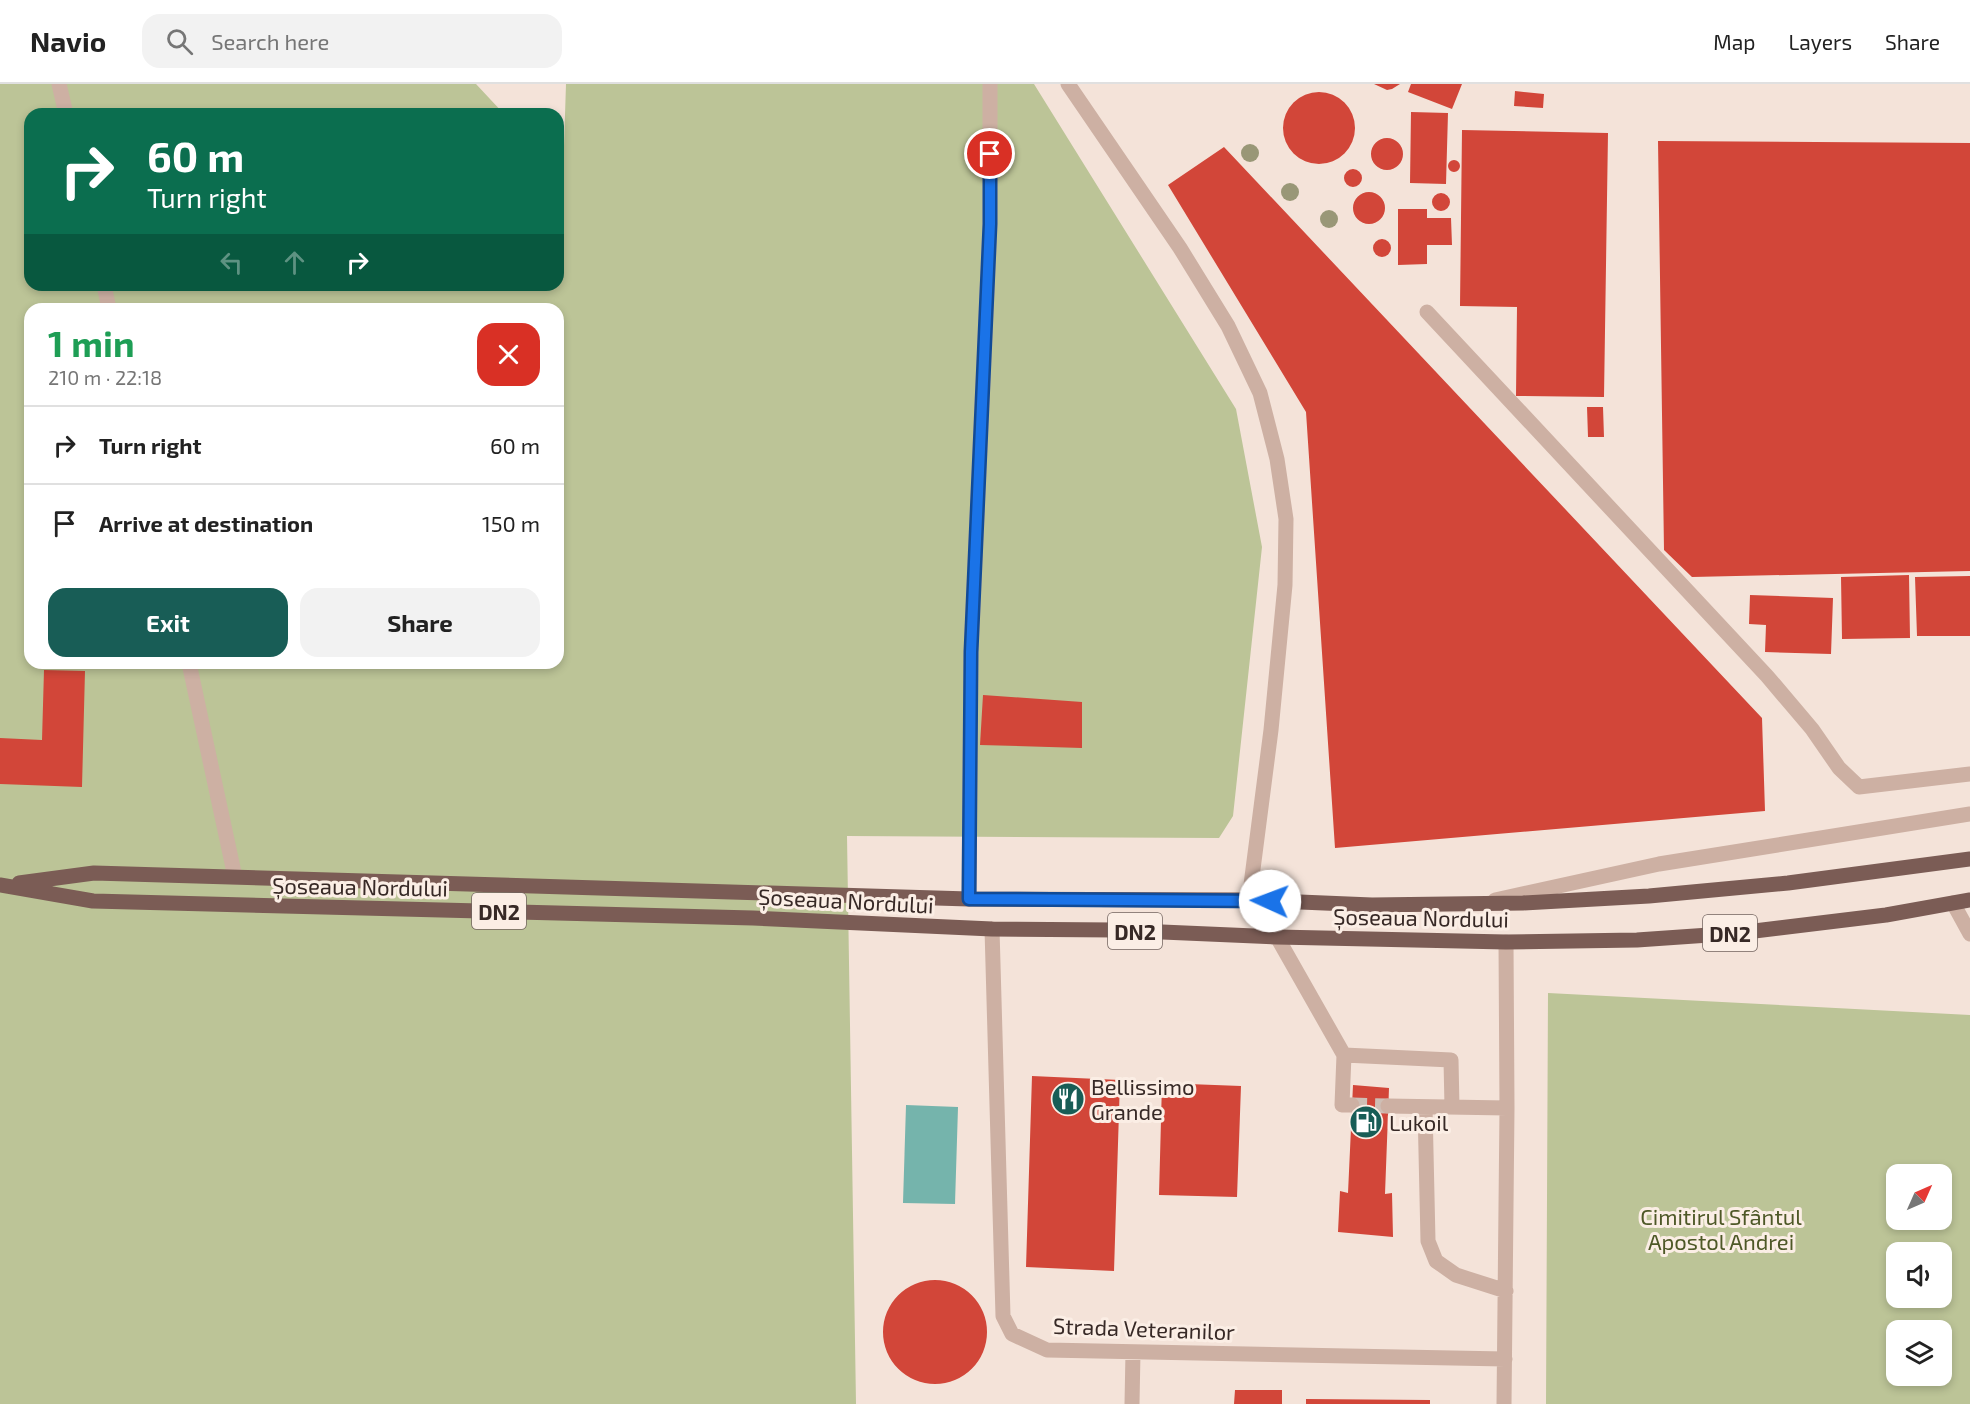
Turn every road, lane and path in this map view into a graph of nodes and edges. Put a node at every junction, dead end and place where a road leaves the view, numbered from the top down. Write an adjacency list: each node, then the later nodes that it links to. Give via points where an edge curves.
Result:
1 (59, 84): 4 (street)
2 (990, 84): 12 (street, via 990,224 971,652)
3 (1068, 84): 13 (street, via 1228,326 1260,393 1276,459 1286,519 1285,585)
4 (65, 108)
5 (1427, 312): 7 (street, via 1767,676 1839,768 1859,787)
6 (190, 669): 10 (street)
7 (1970, 774)
8 (1970, 814): 15 (street, Șoseaua Nordului, via 1659,864)
9 (1970, 859): 15 (main road, Șoseaua Nordului / DN2, via 1788,883 1649,896)
10 (235, 877): 11 (main road, Șoseaua Nordului / DN2, via 94,873); 12 (main road, Șoseaua Nordului / DN2)
11 (3, 885): 17 (main road, Șoseaua Nordului / DN2, via 93,901 753,918)
12 (969, 899): 13 (main road, Șoseaua Nordului / DN2)
13 (1249, 900): 15 (main road, Șoseaua Nordului / DN2, via 1372,905)
14 (1970, 900): 16 (main road, Șoseaua Nordului / DN2)
15 (1479, 903)
16 (1953, 903): 18 (street); 20 (main road, Șoseaua Nordului / DN2, via 1738,933 1637,940)
17 (992, 929): 19 (main road, Șoseaua Nordului / DN2); 28 (street, Strada Veteranilor, via 1003,1316 1012,1334 1047,1350)
18 (1970, 934)
19 (1276, 937): 20 (main road, Șoseaua Nordului / DN2); 21 (street)
20 (1506, 942): 26 (street)
21 (1344, 1055): 22 (street, via 1342,1105); 25 (street, via 1451,1060)
22 (1352, 1105)
23 (1388, 1106): 24 (street)
24 (1425, 1107): 25 (street); 27 (street, via 1428,1241 1436,1261 1456,1275)
25 (1452, 1107): 26 (street)
26 (1507, 1108): 27 (street)
27 (1506, 1291): 29 (street)
28 (1133, 1352): 29 (street, Strada Veteranilor); 30 (street)
29 (1505, 1359): 31 (street)
30 (1132, 1404)
31 (1504, 1404)

